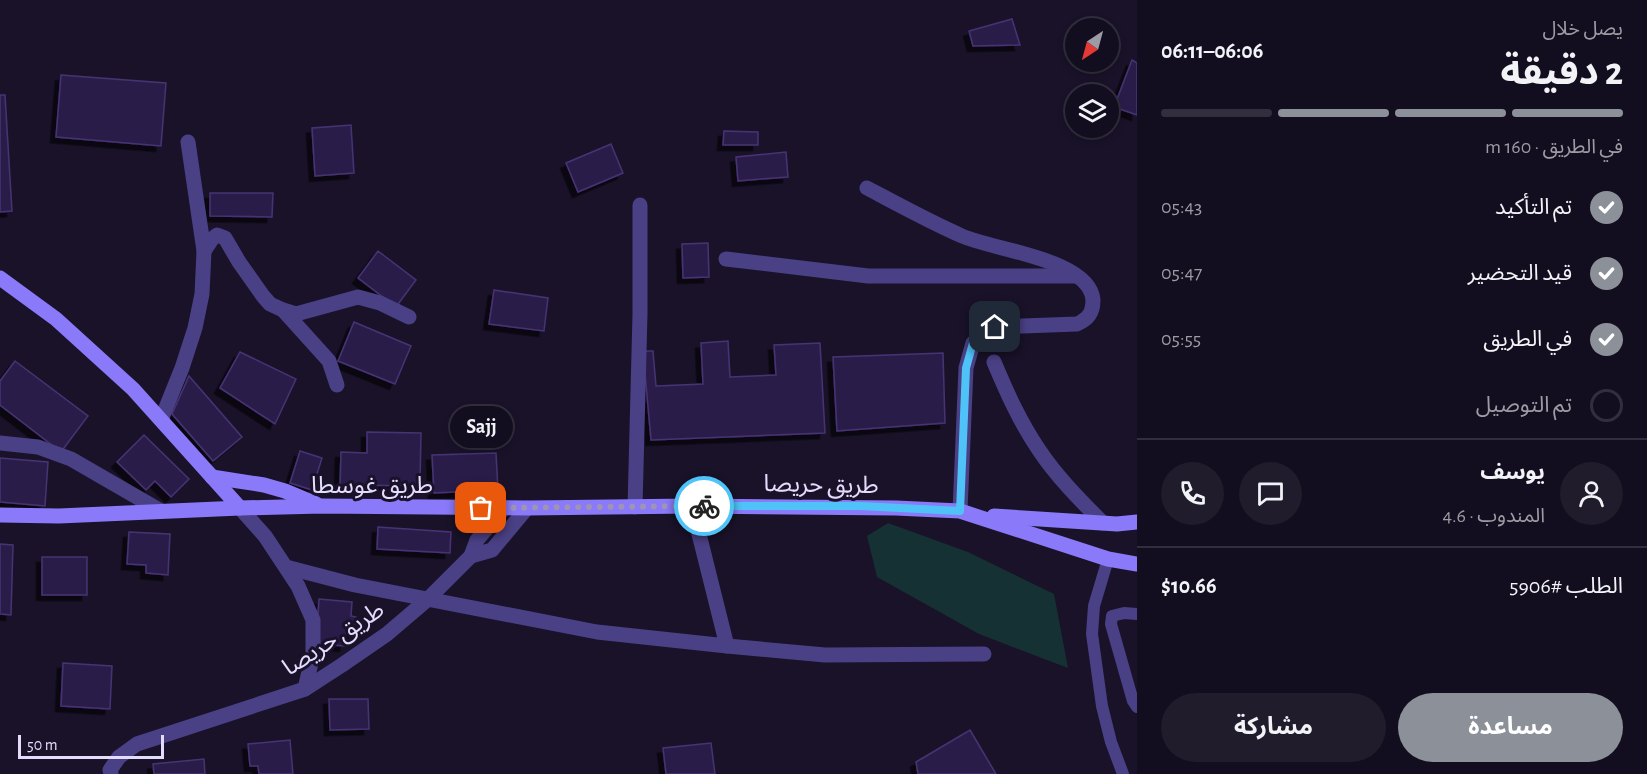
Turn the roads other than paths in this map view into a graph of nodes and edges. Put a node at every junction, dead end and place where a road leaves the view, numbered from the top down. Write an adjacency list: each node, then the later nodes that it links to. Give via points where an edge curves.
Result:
1 (188, 142): 4 (street)
2 (867, 188): 6 (street, via 965,237 1048,260)
3 (640, 205): 17 (street)
4 (204, 251): 8 (street, via 212,238 225,238 263,296); 12 (street, via 202,294 195,328)
5 (726, 259): 6 (street, via 868,276)
6 (1079, 276): 22 (street, via 1092,291 1093,308 1086,320 1077,324 995,327 973,343 966,368)
7 (0, 278): 12 (main road, via 56,319)
8 (283, 310): 9 (street, via 296,314 358,297); 11 (street, via 329,361)
9 (409, 317)
10 (994, 362): 25 (street, via 1013,407 1039,450)
11 (338, 385)
12 (161, 420): 14 (main road)
13 (0, 443): 21 (street, via 38,447 70,459)
14 (212, 477): 15 (main road, via 264,485); 18 (main road)
15 (322, 506): 18 (main road, طريق غوسطا); 19 (main road, طريق غوسطا)
16 (692, 506): 17 (main road, طريق حريصا); 22 (main road, طريق حريصا, via 860,506); 32 (street)
17 (635, 507): 20 (main road, طريق حريصا)
18 (240, 508): 21 (main road, طريق غوسطا); 29 (street)
19 (504, 508): 20 (main road, طريق حريصا); 26 (street, طريق حريصا, via 477,540)
20 (527, 508): 26 (street, طريق حريصا, via 492,550)
21 (161, 511): 23 (main road, طريق غوسطا)
22 (965, 513): 25 (main road, طريق حريصا); 27 (main road, طريق حريصا)
23 (0, 515)
24 (1137, 522): 25 (main road, طريق حريصا)
25 (1103, 523)
26 (471, 556): 30 (street, طريق حريصا)
27 (1108, 559): 28 (main road, طريق حريصا); 37 (lane, via 1094,606 1092,634 1102,706)
28 (1137, 565)
29 (286, 567): 30 (street); 34 (street, via 313,620 313,654)
30 (428, 599): 32 (street, via 597,633); 34 (street, طريق حريصا, via 387,634)
31 (1137, 614): 35 (lane, via 1112,616 1111,624)
32 (727, 646): 33 (street, via 825,656)
33 (984, 654)
34 (305, 689): 36 (street, طريق حريصا, via 137,744 119,757)
35 (1137, 707)
36 (111, 774)
37 (1123, 774)

